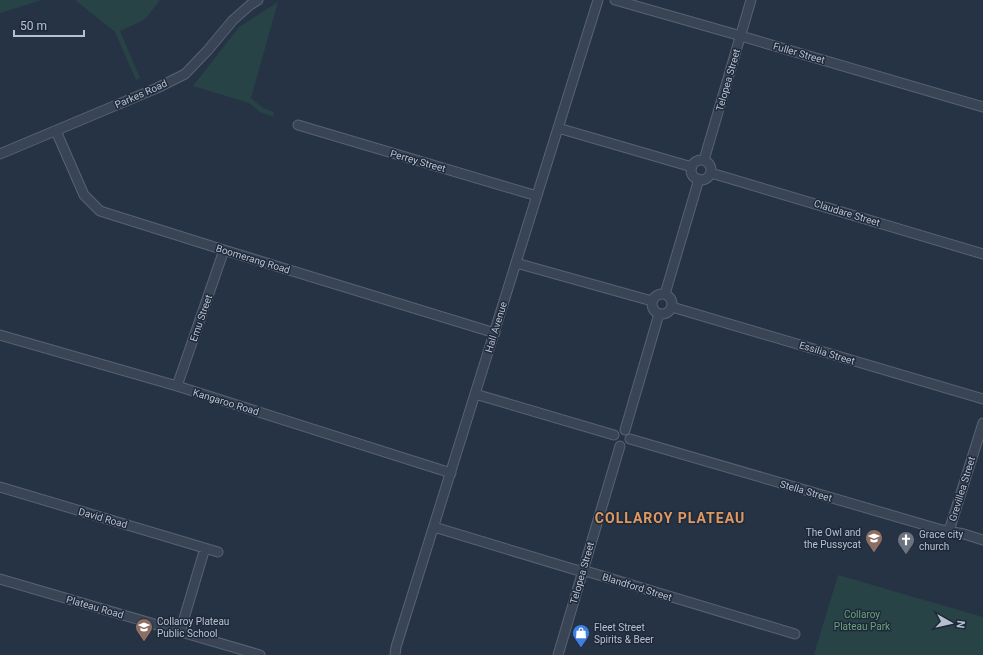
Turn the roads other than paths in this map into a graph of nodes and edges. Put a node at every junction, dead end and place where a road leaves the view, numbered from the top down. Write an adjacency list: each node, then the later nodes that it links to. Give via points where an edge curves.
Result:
1 (258, 0): 5 (street, Parkes Road)
2 (598, 0): 9 (street, Hall Avenue)
3 (615, 0): 6 (street, Fuller Street)
4 (751, 0): 6 (street, Telopea Street)
5 (248, 3): 10 (street, Parkes Road, via 185,74)
6 (741, 36): 7 (street, Fuller Street); 12 (street, Telopea Street)
7 (983, 107)
8 (298, 126): 16 (street, Perrey Street)
9 (558, 128): 13 (street); 16 (street, Hall Avenue)
10 (56, 131): 11 (street, Parkes Road); 17 (street, Boomerang Road, via 84,195 100,211)
11 (0, 154)
12 (704, 160): 13 (street, via 698,160); 14 (street, via 711,167)
13 (692, 167): 15 (street, via 693,176)
14 (710, 173): 15 (street, via 707,178); 18 (street, Claudare Street)
15 (699, 179): 20 (street)
16 (537, 196): 19 (street, Hall Avenue)
17 (224, 250): 24 (street, Boomerang Road); 26 (street, Emu Street)
18 (983, 254)
19 (516, 263): 21 (street); 24 (street, Hall Avenue)
20 (665, 294): 21 (street, via 659,294); 22 (street, via 672,300)
21 (652, 301): 23 (street, via 652,307)
22 (672, 307): 23 (street, via 668,312); 28 (street, Essilia Street)
23 (659, 314): 30 (street)
24 (495, 333): 27 (street, Hall Avenue)
25 (0, 335): 26 (street, Kangaroo Road)
26 (177, 386): 34 (street, Kangaroo Road)
27 (475, 394): 31 (street); 34 (street, Hall Avenue)
28 (983, 399)
29 (983, 423): 37 (street, Grevillea Street)
30 (625, 430): 31 (street, via 620,429); 32 (street)
31 (614, 435): 33 (street, via 614,440)
32 (630, 439): 33 (street, via 628,444); 37 (street, Stella Street)
33 (620, 446): 41 (street, Telopea Street)
34 (451, 473): 36 (street, Hall Avenue)
35 (0, 488): 39 (street, David Road)
36 (434, 527): 41 (street, Blandford Street); 46 (street, Hall Avenue)
37 (949, 531): 38 (street, Stella Street)
38 (983, 540)
39 (205, 548): 40 (street, David Road); 43 (street)
40 (218, 552)
41 (583, 571): 44 (street, Blandford Street); 47 (street, Telopea Street)
42 (0, 579): 43 (street, Plateau Road)
43 (180, 632): 45 (street, Plateau Road)
44 (795, 634)
45 (260, 655)
46 (395, 655)
47 (558, 655)

